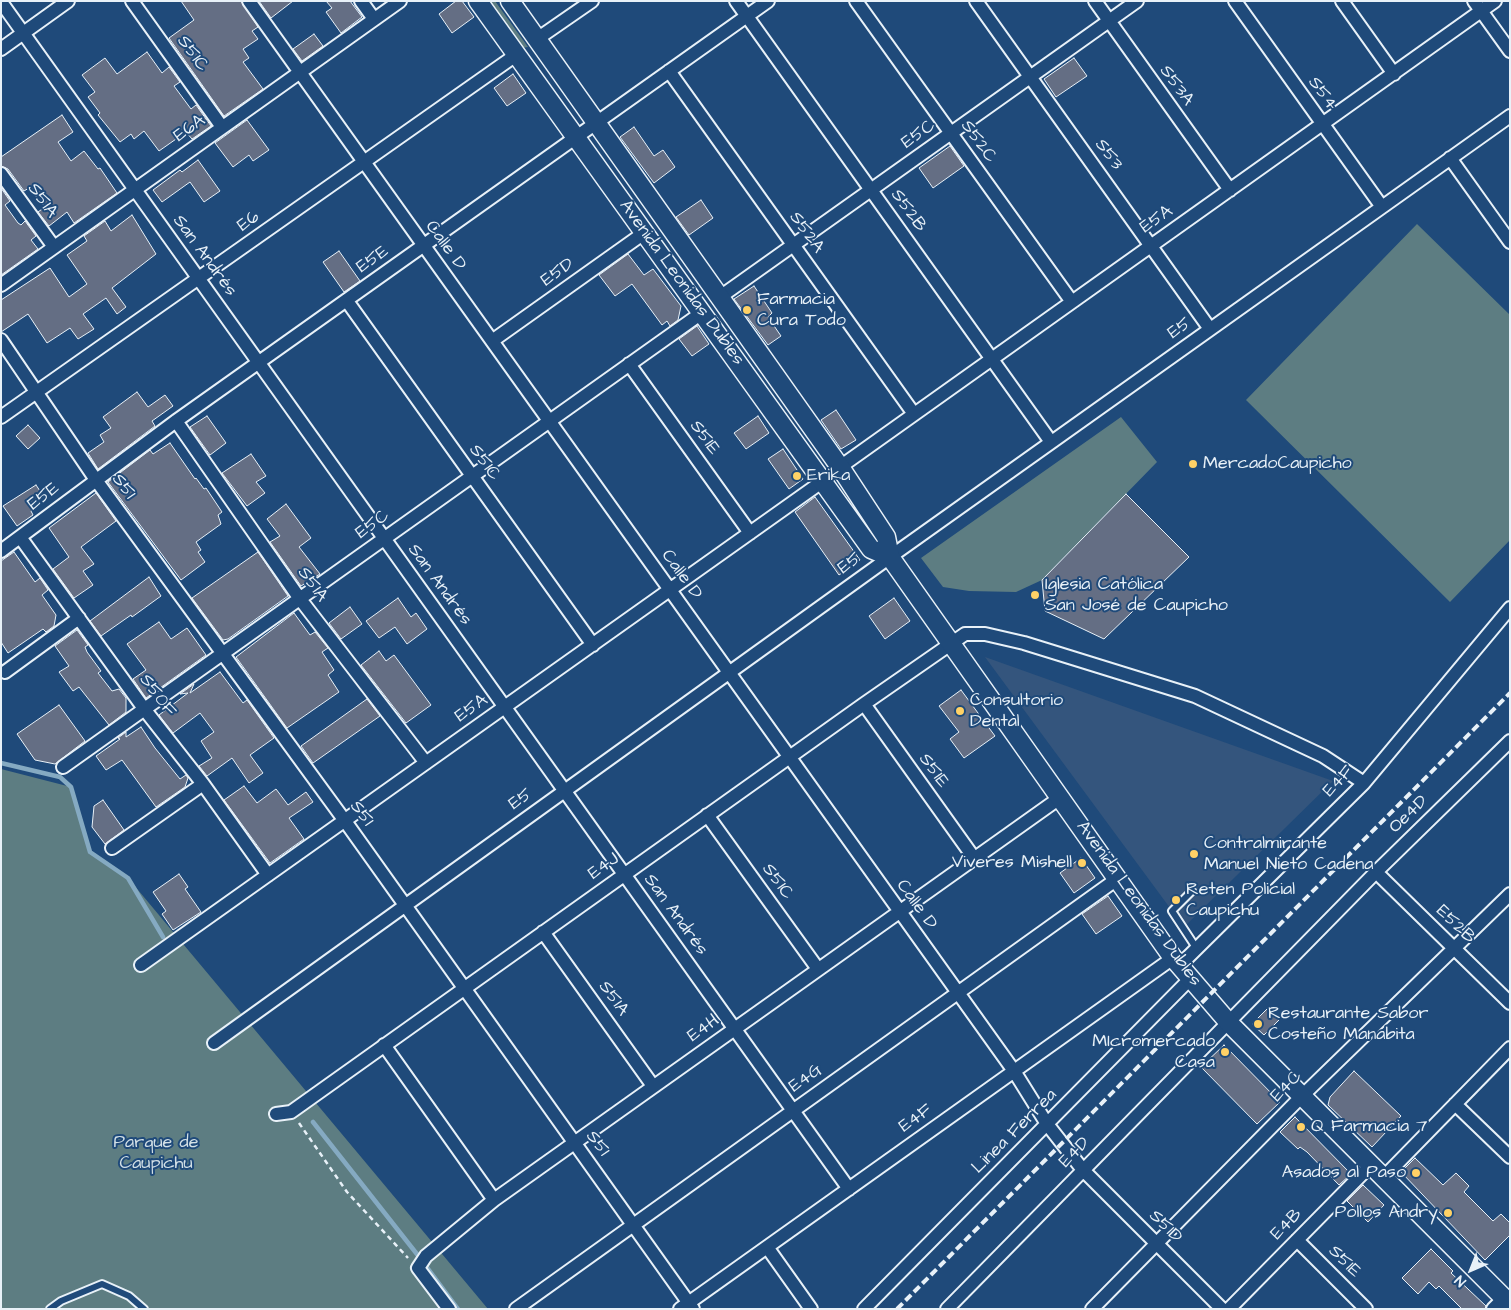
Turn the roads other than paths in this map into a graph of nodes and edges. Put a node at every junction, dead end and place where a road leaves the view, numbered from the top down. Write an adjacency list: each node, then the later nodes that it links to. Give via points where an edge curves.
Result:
1 (68, 1): 23 (street)
2 (132, 1): 35 (street, S51C)
3 (249, 1): 29 (street, Calle D)
4 (361, 1): 21 (street)
5 (400, 1): 21 (street, E6A)
6 (478, 1): 27 (main road, Avenida Leonidas Dubles)
7 (510, 1): 24 (main road, Avenida Leonidas Dubles)
8 (592, 1): 24 (street)
9 (736, 1): 20 (street, S52B)
10 (768, 1): 20 (street, E5E)
11 (856, 1): 36 (street, S52C)
12 (976, 1): 31 (street, S53)
13 (1095, 1): 22 (street, S53A)
14 (1137, 1): 22 (street, E5C)
15 (1235, 1): 34 (street, S54)
16 (1342, 1): 30 (street)
17 (1496, 1): 19 (street, E5A)
18 (1, 2): 23 (street, San Andrés)
19 (1478, 6): 26 (street); 30 (street, E5A)
20 (747, 16): 28 (street, E5E); 42 (street, S52B)
21 (374, 19): 29 (street, E6A)
22 (1109, 21): 31 (street, E5C); 43 (street, S53A)
23 (23, 33): 25 (street); 41 (street, San Andrés)
24 (537, 39): 33 (main road, Avenida Leonidas Dubles)
25 (1, 49)
26 (1510, 51)
27 (516, 55): 37 (main road, Avenida Leonidas Dubles); 39 (street, E6)
28 (670, 71): 33 (street, E5E); 47 (street, S52A)
29 (300, 72): 35 (street, E6A); 39 (street, Calle D)
30 (1394, 74): 34 (street, E5A)
31 (1030, 77): 36 (street, E5C); 49 (street, S53)
32 (1510, 116): 38 (street, E5)
33 (595, 124): 37 (street, E5E); 53 (main road, Avenida Leonidas Dubles)
34 (1322, 124): 43 (street, E5A); 44 (street, S54)
35 (222, 127): 41 (street, E6A)
36 (951, 134): 42 (street, E5C); 55 (street, S52C)
37 (576, 138): 45 (main road, Avenida Leonidas Dubles); 48 (street, E5E)
38 (1450, 158): 44 (street, E5); 46 (street)
39 (363, 161): 48 (street, Calle D); 51 (street, E6)
40 (1, 174): 50 (street, S51A)
41 (135, 190): 50 (street, E6A); 51 (street, San Andrés)
42 (871, 190): 47 (street, E5C); 60 (street, S52B)
43 (1230, 190): 49 (street, E5A)
44 (1382, 207): 57 (street, E5)
45 (644, 233): 56 (main road, Avenida Leonidas Dubles); 59 (street, E5D)
46 (1510, 242)
47 (794, 245): 53 (street, E5C); 64 (street, S52A)
48 (424, 246): 54 (street, E5E); 59 (street, Calle D)
49 (1151, 246): 55 (street, E5A); 57 (street, S53)
50 (54, 248): 52 (street, E6A)
51 (199, 279): 61 (street, San Andrés); 63 (street, E6)
52 (1, 285)
53 (720, 297): 69 (main road, Avenida Leonidas Dubles)
54 (347, 301): 61 (street, E5E); 70 (street, S51C)
55 (1072, 302): 60 (street, E5A)
56 (703, 312): 62 (street, E5C); 72 (main road, Avenida Leonidas Dubles)
57 (1210, 329): 68 (street, E5)
58 (1, 340): 63 (street, S51)
59 (492, 341): 67 (street, Calle D)
60 (992, 359): 64 (street, E5A); 68 (street, S52B)
61 (259, 363): 66 (street, E5E); 75 (street, San Andrés)
62 (629, 364): 67 (street, E5C); 73 (street, S51E)
63 (38, 391): 65 (street, E6); 71 (street, S51)
64 (914, 414): 69 (street, E5A)
65 (1, 417)
66 (176, 421): 71 (street, E5E); 79 (street, S51A)
67 (549, 421): 70 (street, E5C); 78 (street, Calle D)
68 (1051, 442): 77 (street, E5)
69 (840, 467): 77 (main road, Avenida Leonidas Dubles, via 886,537)
70 (472, 476): 75 (street, E5C); 83 (street, S51C)
71 (96, 480): 74 (street, E5E); 84 (street, S51)
72 (823, 481): 73 (street, E5A); 77 (main road, Avenida Leonidas Dubles, via 871,549)
73 (750, 533): 78 (street, E5A)
74 (20, 537): 76 (street, E5E); 81 (street, S50F)
75 (384, 538): 79 (street, E5C); 88 (street, San Andrés)
76 (1, 551)
77 (890, 557): 82 (main road, Avenida Leonidas Dubles); 86 (street, E5)
78 (670, 590): 83 (street, E5A); 86 (street, Calle D)
79 (300, 599): 84 (street, E5C); 92 (street, S51A)
80 (1510, 608): 94 (street, E4F)
81 (79, 618): 85 (street); 89 (street, S50F)
82 (950, 642): 87 (street, E4J); 94 (street, E4J, via 965,634 985,634 1195,696 1323,756); 97 (main road, Avenida Leonidas Dubles)
83 (592, 645): 88 (street, E5A)
84 (222, 654): 89 (street, E5C); 99 (street, S51)
85 (5, 672)
86 (730, 674): 91 (street, Calle D); 96 (street, E5)
87 (864, 704): 91 (street, E4J); 101 (street, S51E)
88 (505, 707): 92 (street, E5A); 96 (street, San Andrés)
89 (145, 710): 93 (street, E5C); 95 (street, S50F)
90 (1507, 749): 102 (street, Oe4D)
91 (789, 757): 98 (street, E4J); 109 (street, Calle D)
92 (426, 763): 99 (street, E5A)
93 (63, 767)
94 (1364, 783): 111 (street, E4F)
95 (203, 784): 100 (street); 104 (street, S50F)
96 (564, 791): 103 (street, San Andrés); 108 (street, E5)
97 (1060, 797): 101 (street, E4H); 105 (main road, Avenida Leonidas Dubles)
98 (707, 815): 103 (street, E4J); 115 (street, S51C)
99 (345, 821): 104 (street, E5A); 108 (street, S51)
100 (112, 848)
101 (974, 858): 109 (street, E4H)
102 (1376, 872): 112 (street, E52B); 119 (street, Oe4D)
103 (624, 874): 110 (street, E4J); 120 (street, San Andrés)
104 (268, 875): 113 (street, E5A)
105 (1118, 879): 114 (main road, Avenida Leonidas Dubles); 117 (street, E4G)
106 (1192, 891): 111 (lane, via 1172,911)
107 (1510, 894): 112 (street, E4C)
108 (404, 905): 116 (street, S51); 121 (street, E5)
109 (899, 911): 115 (street, E4H); 117 (street, Calle D)
110 (543, 932): 116 (street, E4J); 125 (street, S51A)
111 (1197, 949): 114 (street, E4F)
112 (1454, 949): 118 (street, E52B); 126 (street, E4C)
113 (141, 965)
114 (1181, 968): 119 (main road, Avenida Leonidas Dubles); 124 (street, E4F); 130 (street, Linea Ferrea)
115 (818, 969): 120 (street, E4H)
116 (464, 988): 122 (street, E4J); 131 (street, S51)
117 (957, 993): 124 (street, Calle D); 128 (street, E4G)
118 (1510, 1003)
119 (1229, 1023): 126 (main road, Avenida Leonidas Dubles); 133 (street, E4D)
120 (734, 1029): 125 (street, E4H); 128 (street, San Andrés)
121 (214, 1043)
122 (384, 1045): 129 (street, E4J, via 291,1112); 136 (street)
123 (1510, 1048): 127 (street, E4B)
124 (1014, 1071): 130 (street, Calle D); 135 (street, E4F)
125 (654, 1086): 131 (street, E4H)
126 (1301, 1097): 134 (main road, Avenida Leonidas Dubles); 139 (street, E4C)
127 (1456, 1104): 132 (street); 134 (street, E4B)
128 (792, 1110): 135 (street, San Andrés); 137 (street, E4G)
129 (276, 1114)
130 (1047, 1124): 133 (street, Calle D); 148 (street, Linea Ferrea)
131 (574, 1143): 136 (street, E4H); 137 (street, S51)
132 (1510, 1157)
133 (1083, 1170): 139 (street, S51D); 149 (street, E4D)
134 (1377, 1172): 138 (street, E4B); 141 (main road, Avenida Leonidas Dubles)
135 (849, 1188): 140 (street, E4F)
136 (494, 1200): 145 (street, E4H, via 426,1256 418,1268)
137 (632, 1224): 142 (street, S51); 146 (street, E4G)
138 (1297, 1240): 152 (street, E4B); 153 (street, S51E)
139 (1156, 1244): 150 (street, E4C); 151 (street, S51D)
140 (766, 1247): 142 (street, E4F); 147 (street)
141 (1502, 1303)
142 (687, 1307)
143 (50, 1309): 144 (lane, via 102,1284 129,1296)
144 (144, 1309)
145 (449, 1309)
146 (516, 1309)
147 (811, 1309)
148 (864, 1309)
149 (946, 1309)
150 (1092, 1309)
151 (1222, 1309)
152 (1229, 1309)
153 (1366, 1309)

